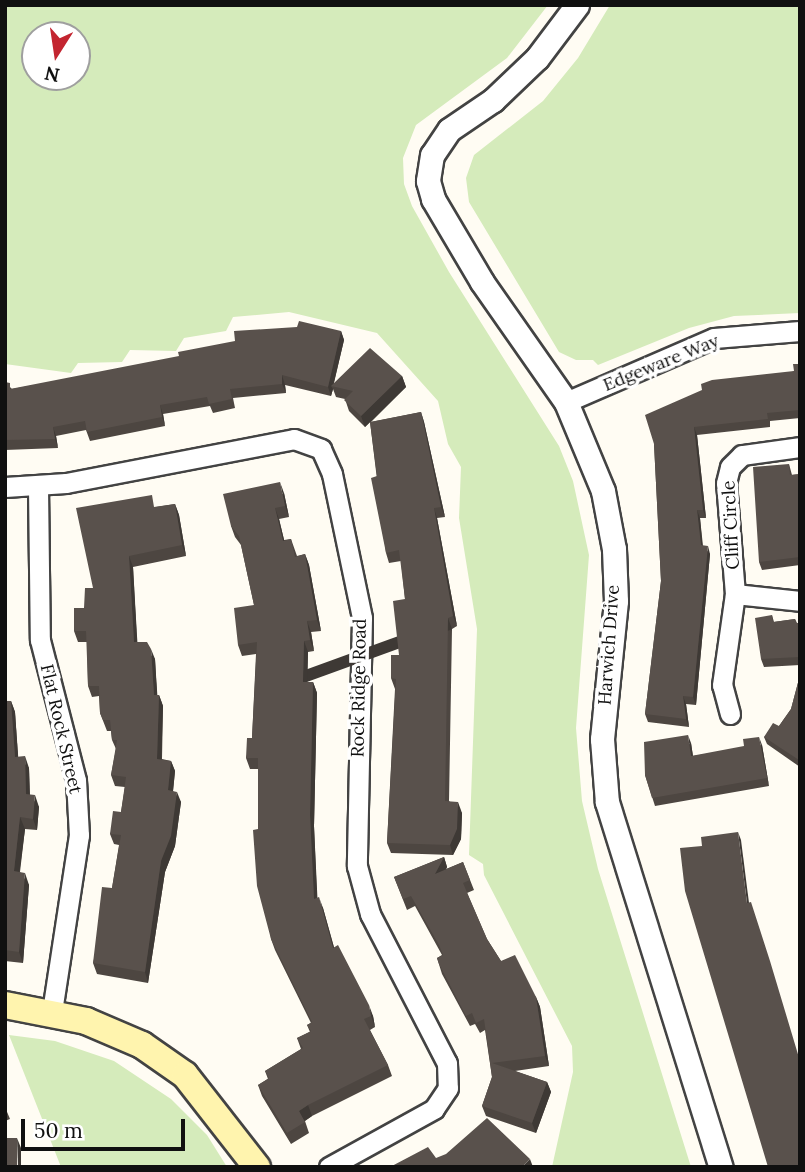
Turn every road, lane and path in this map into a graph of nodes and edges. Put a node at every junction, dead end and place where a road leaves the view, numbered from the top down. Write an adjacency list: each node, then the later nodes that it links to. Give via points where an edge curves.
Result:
1 (577, 5): 3 (street, Harwich Drive, via 537,58 493,100 449,130 432,155 428,181 433,199 482,282)
2 (800, 331): 3 (street, Edgeware Way, via 713,338)
3 (566, 402): 14 (street, Harwich Drive, via 603,491 614,549 616,601 601,739 607,802)
4 (800, 447): 7 (street, Cliff Circle, via 742,455 730,467 726,483)
5 (5, 487): 6 (street, Rock Ridge Road)
6 (38, 487): 11 (street, Flat Rock Street, via 40,640 76,779 79,835); 13 (street, Rock Ridge Road, via 294,439 321,449 362,618 356,866 370,914 447,1063 448,1088 434,1109)
7 (735, 594): 8 (street, Cliff Circle); 9 (street, via 722,685)
8 (800, 601)
9 (730, 714)
10 (5, 1005): 11 (main road)
11 (52, 1012): 12 (main road, via 142,1045 185,1075)
12 (257, 1167)
13 (329, 1167)
14 (721, 1167)

